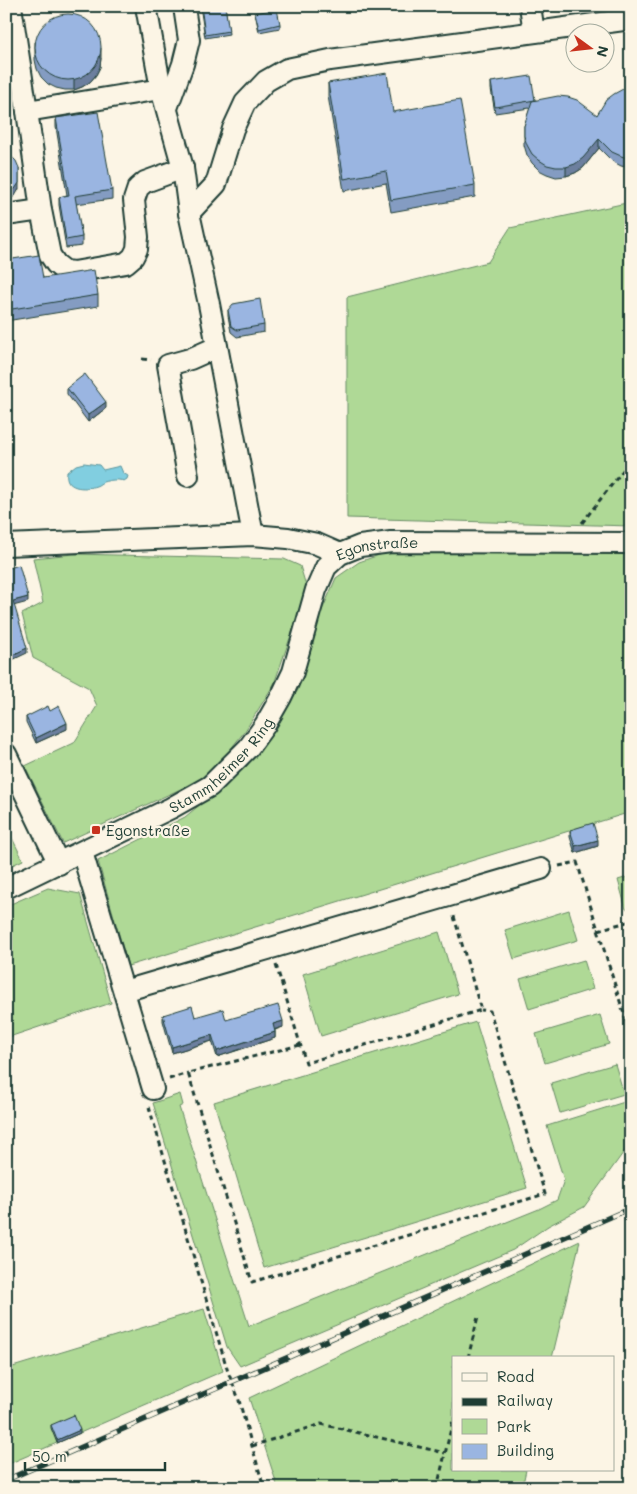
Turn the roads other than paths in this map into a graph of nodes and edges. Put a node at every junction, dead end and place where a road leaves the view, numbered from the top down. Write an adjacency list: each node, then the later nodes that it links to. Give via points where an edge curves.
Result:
1 (11, 6): 8 (street)
2 (146, 6): 7 (street)
3 (530, 6): 6 (street)
4 (184, 7): 7 (street, via 189,40 183,64)
5 (631, 19): 6 (street)
6 (534, 32): 11 (street, via 330,60 287,69 266,81 245,103 233,129 216,184)
7 (164, 98): 8 (street); 9 (street)
8 (27, 111): 10 (street)
9 (183, 168): 10 (street, via 145,182 138,188 134,200 137,249 126,263 64,271 50,255); 11 (street)
10 (41, 210): 12 (street)
11 (189, 213): 13 (street)
12 (6, 215)
13 (217, 347): 14 (street, via 168,365); 15 (street)
14 (188, 476)
15 (253, 535): 16 (street, Egonstraße); 18 (street, Egonstraße, via 317,544)
16 (7, 542)
17 (631, 543): 18 (street, Egonstraße, via 391,542 360,546)
18 (340, 554): 20 (street, Stammheimer Ring, via 326,567 316,590 293,672 282,697 249,747 210,786)
19 (6, 754): 21 (street)
20 (82, 852): 21 (street, Stammheimer Ring); 24 (street)
21 (59, 864): 23 (street, Stammheimer Ring)
22 (541, 869): 24 (street)
23 (6, 888)
24 (124, 991): 25 (street)
25 (153, 1089)

